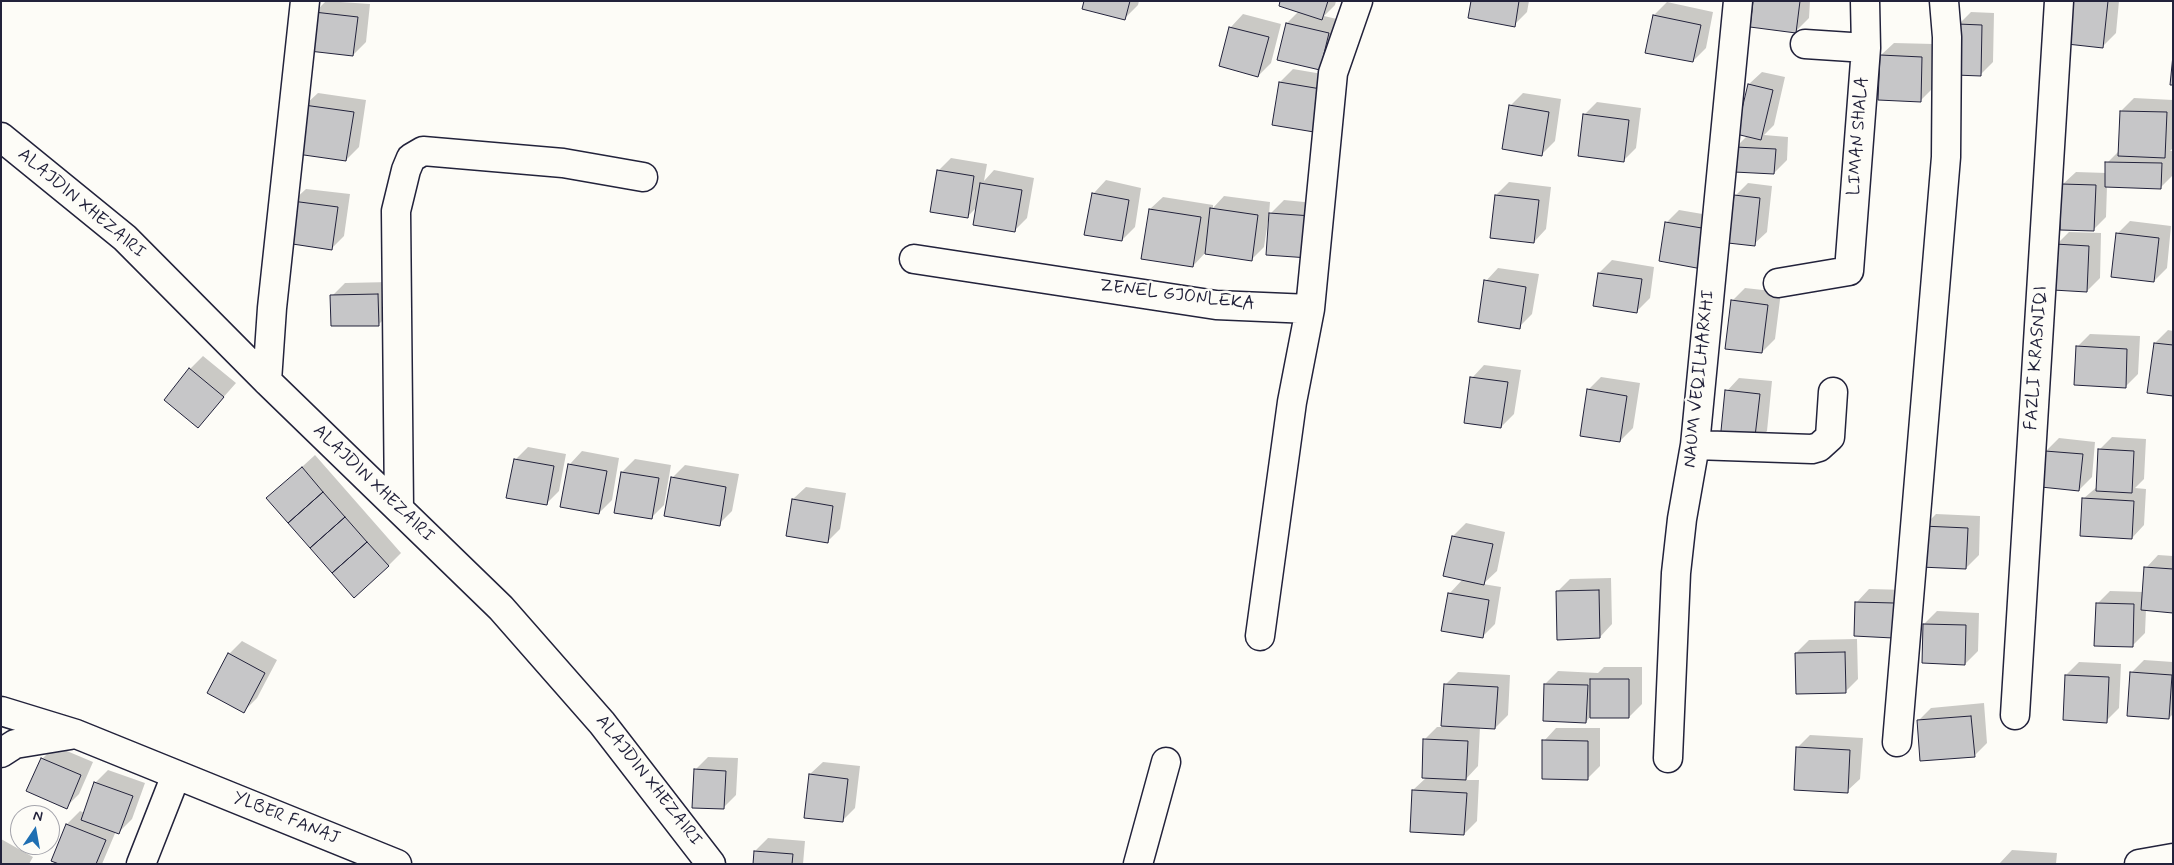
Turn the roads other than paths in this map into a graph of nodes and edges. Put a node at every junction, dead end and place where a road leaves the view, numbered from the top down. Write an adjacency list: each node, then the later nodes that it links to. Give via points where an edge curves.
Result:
1 (305, 1): 14 (street)
2 (1358, 1): 13 (street, via 1333,73)
3 (1738, 1): 16 (street, NAUM VEQILHARXHI)
4 (1865, 1): 8 (street, LIMAN SHALA)
5 (1944, 1): 22 (street, via 1947,37 1946,157)
6 (2059, 1): 20 (street, FAZLI KRASNIQI)
7 (1805, 44): 8 (street)
8 (1866, 48): 12 (street, LIMAN SHALA, via 1849,271)
9 (1, 137): 14 (street, ALAJDIN XHEZAIRI, via 125,238)
10 (643, 177): 17 (street, via 563,163 423,151 412,158 396,210)
11 (914, 259): 13 (street, ZENEL GJONLEKA, via 1216,305)
12 (1778, 283)
13 (1310, 308): 18 (street, via 1292,402)
14 (267, 381): 17 (street, ALAJDIN XHEZAIRI)
15 (1833, 392): 16 (street, via 1830,437 1819,448)
16 (1695, 445): 24 (street, NAUM VEQILHARXHI, via 1676,573)
17 (399, 509): 30 (street, ALAJDIN XHEZAIRI, via 501,608 602,723)
18 (1260, 636)
19 (1, 711): 21 (street, YLBER FANAJ)
20 (2015, 715)
21 (76, 734): 23 (street, via 15,744); 26 (street, YLBER FANAJ)
22 (1897, 742)
23 (1, 753)
24 (1668, 758)
25 (1166, 762): 31 (street)
26 (176, 775): 28 (street); 29 (street, YLBER FANAJ)
27 (2173, 858): 32 (street)
28 (141, 864)
29 (396, 864)
30 (711, 864)
31 (1138, 864)
32 (2140, 864)

